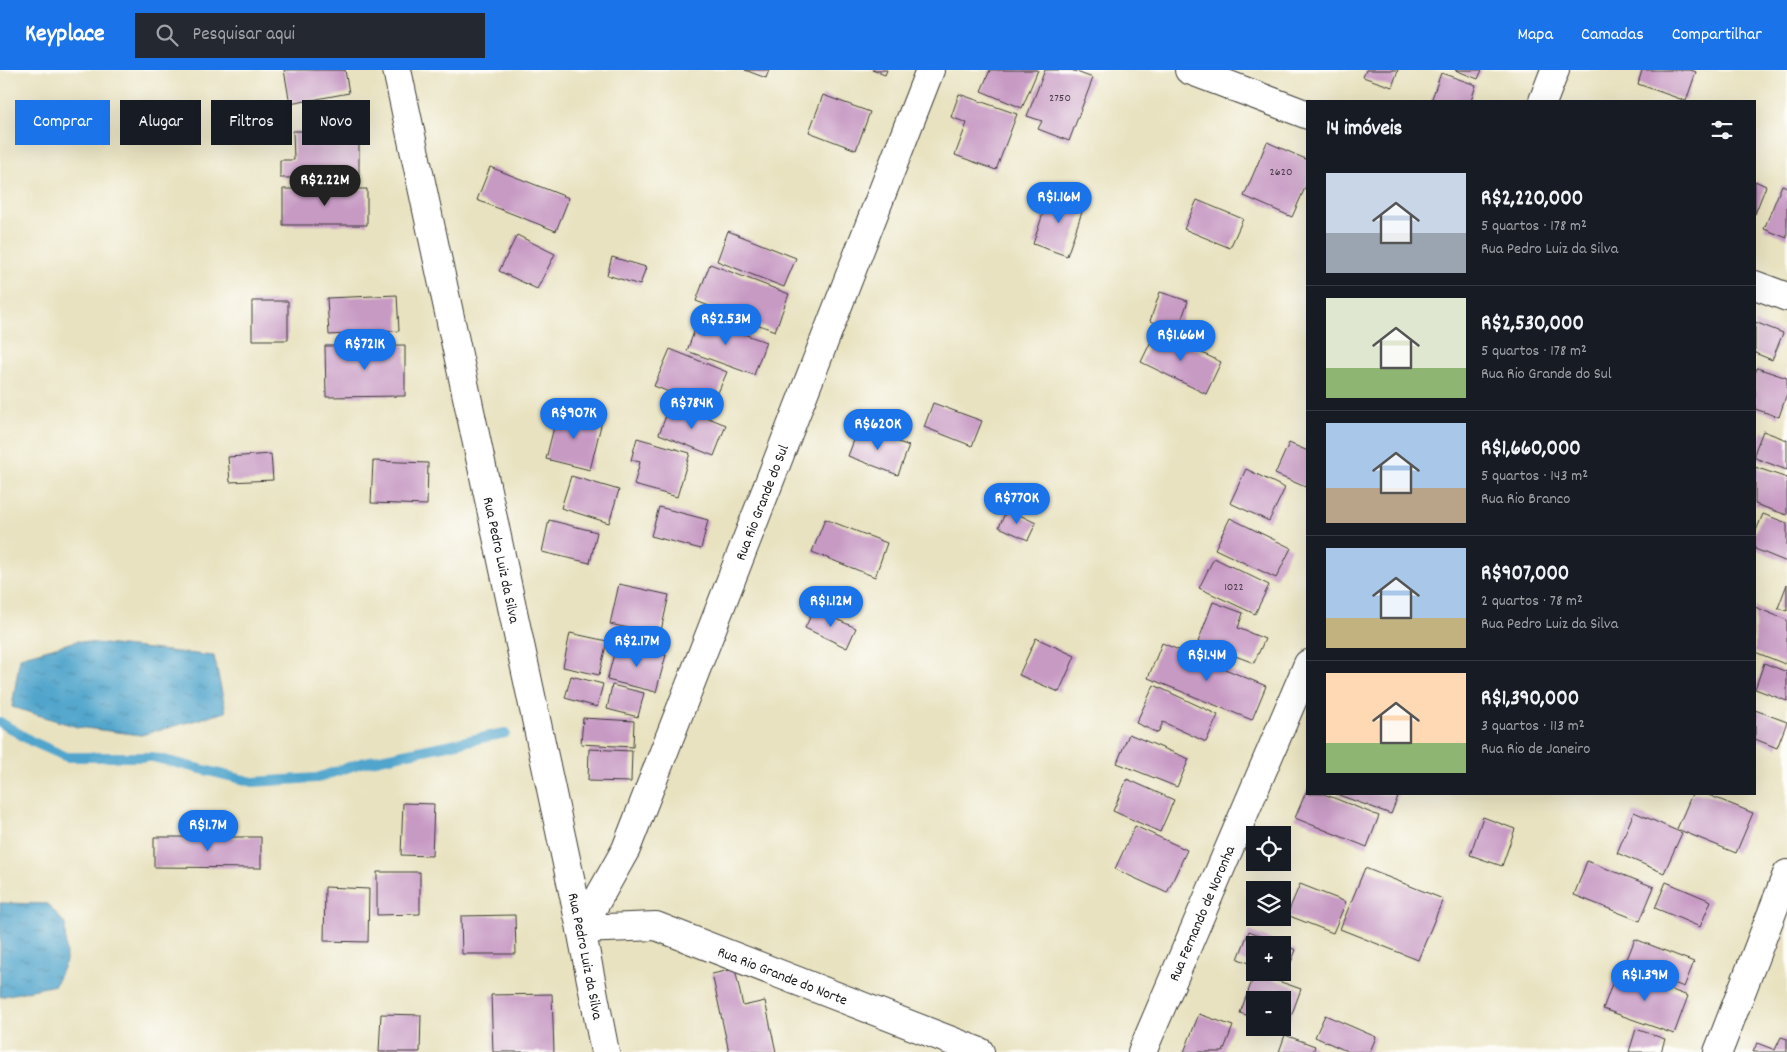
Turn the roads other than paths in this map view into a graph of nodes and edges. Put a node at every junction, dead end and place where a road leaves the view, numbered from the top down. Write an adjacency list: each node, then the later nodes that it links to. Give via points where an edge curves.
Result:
1 (397, 70): 11 (street, Rua Pedro Luiz da Silva)
2 (930, 70): 11 (street, Rua Rio Grande do Sul, via 626,849)
3 (1189, 70): 6 (street)
4 (1555, 70): 5 (street)
5 (1543, 100)
6 (1306, 114)
7 (1756, 285): 8 (street)
8 (1787, 297)
9 (1306, 669): 14 (street, Rua Fernando de Noronha)
10 (1787, 874): 15 (street)
11 (581, 929): 12 (street, Rua Pedro Luiz da Silva); 13 (street, Rua Rio Grande do Norte, via 656,926)
12 (605, 1052)
13 (980, 1052)
14 (1142, 1052)
15 (1718, 1052)

